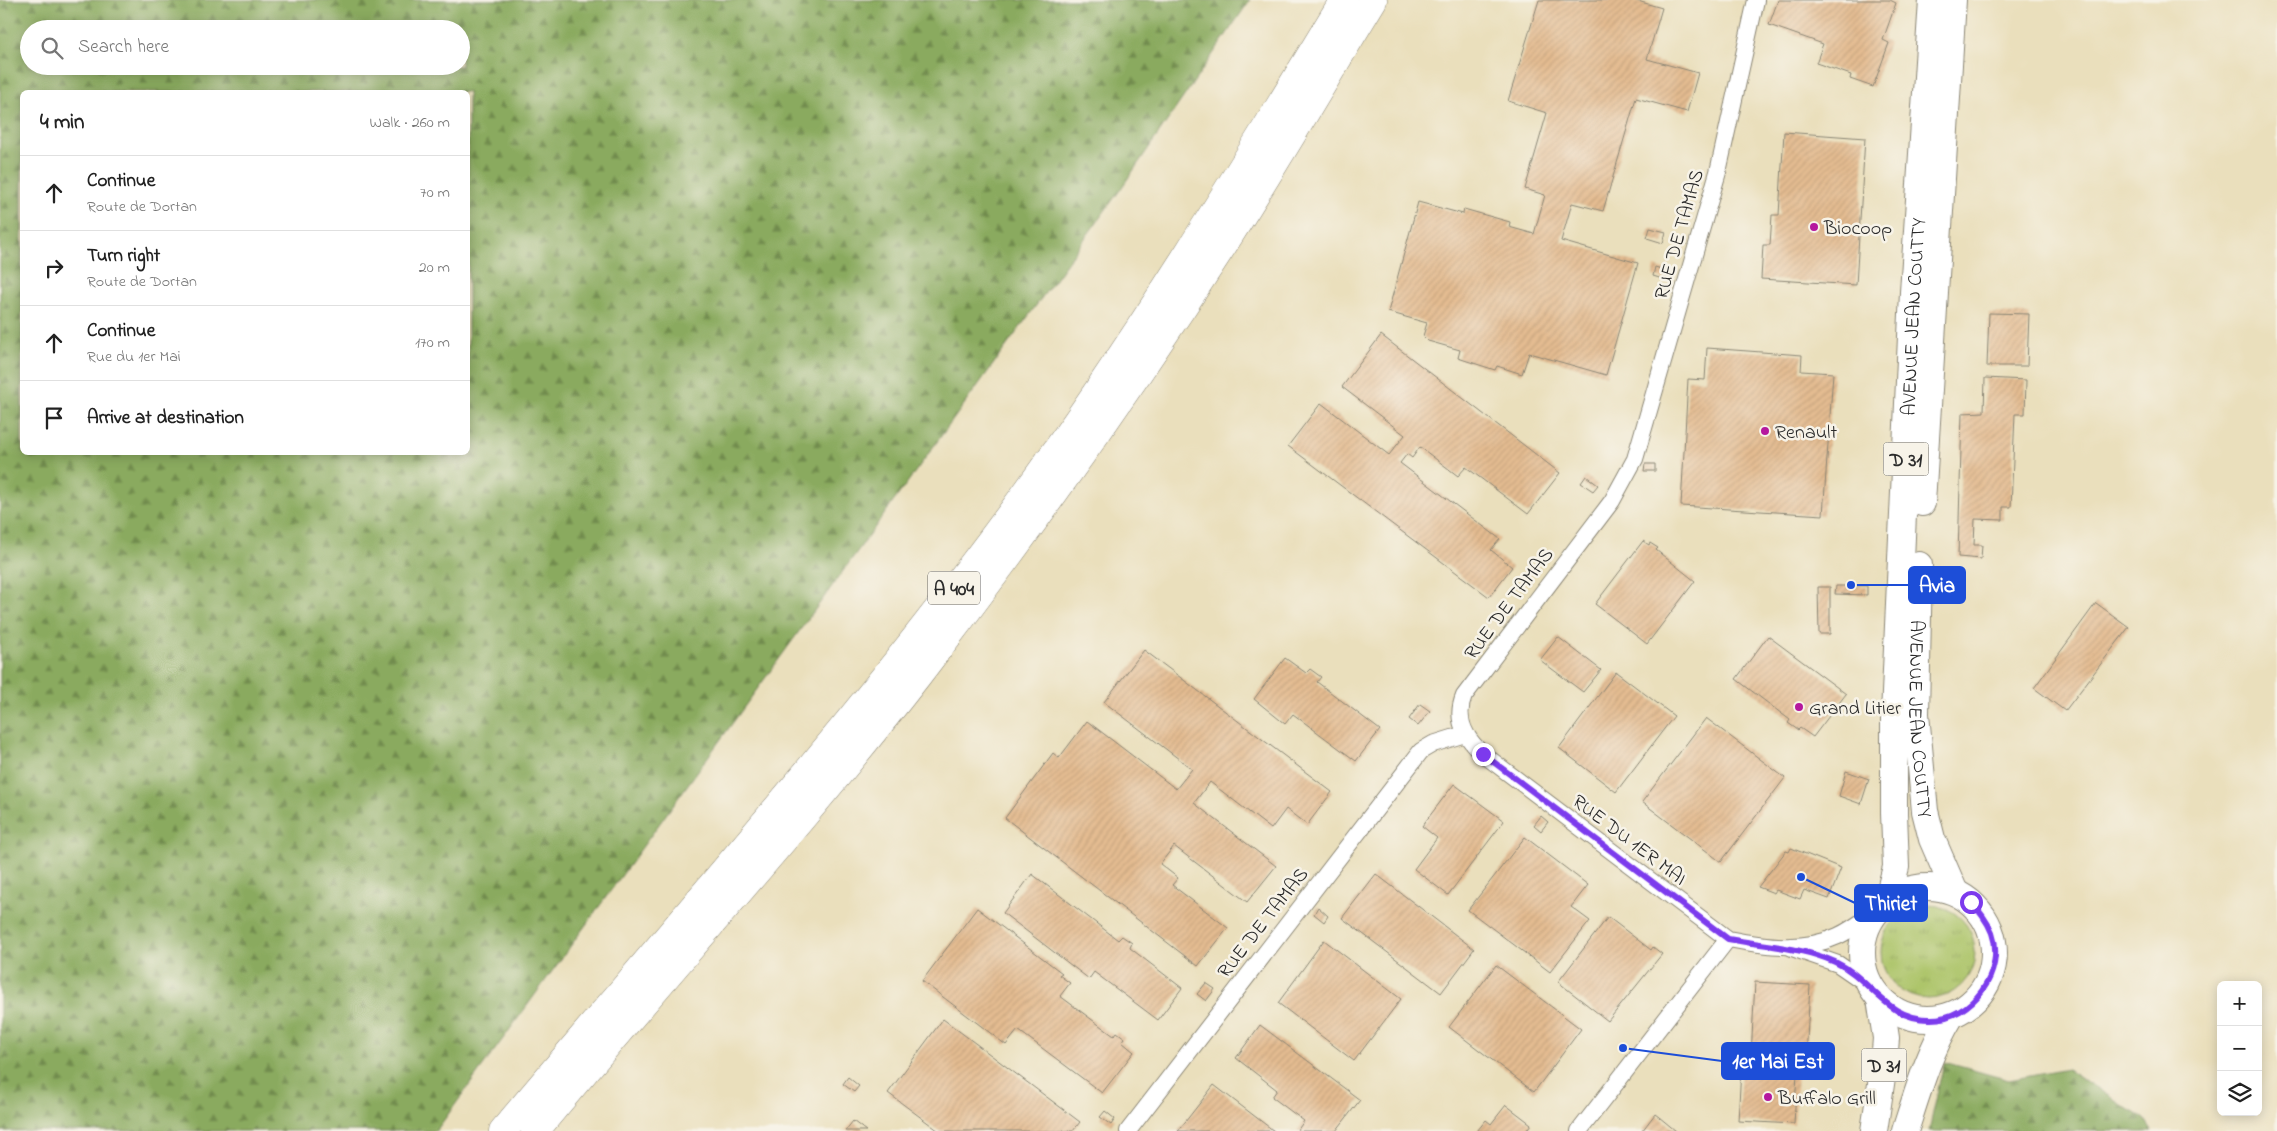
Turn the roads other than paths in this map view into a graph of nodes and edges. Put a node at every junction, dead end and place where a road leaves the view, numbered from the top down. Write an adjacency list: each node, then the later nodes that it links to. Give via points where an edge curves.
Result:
1 (1344, 0): 13 (highway, A 404, via 1144,322 1014,509 832,742)
2 (1373, 0): 14 (highway, A 404, via 1231,233 1112,411 1034,520 862,744)
3 (1756, 0): 6 (street, RUE DE TAMAS, via 1718,172 1635,459 1612,501 1464,696 1460,706)
4 (1932, 0): 8 (main road, AVENUE JEAN COUTTY / D 31, via 1913,292 1895,705 1896,867)
5 (1953, 0): 7 (main road, AVENUE JEAN COUTTY / D 31, via 1921,513 1916,714 1925,811 1932,839)
6 (1464, 734): 9 (street, RUE DU 1ER MAI, via 1483,754); 15 (street, RUE DE TAMAS, via 1421,751)
7 (1955, 892): 8 (main road, via 1938,887 1920,887 1902,892); 12 (main road, via 1984,916 1992,934 1995,954 1992,974 1982,992 1968,1006)
8 (1881, 907): 10 (street, RUE DU 1ER MAI, via 1838,936); 11 (main road, via 1865,930 1862,949 1863,968)
9 (1728, 939): 10 (street, RUE DU 1ER MAI); 16 (street)
10 (1785, 947): 11 (street, RUE DU 1ER MAI, via 1838,964)
11 (1875, 992): 12 (main road, via 1895,1011 1913,1018); 17 (main road, D 31, via 1886,1038)
12 (1950, 1016): 18 (main road, D 31, via 1935,1042)
13 (503, 1131)
14 (535, 1131)
15 (1128, 1131)
16 (1579, 1131)
17 (1874, 1131)
18 (1905, 1131)

